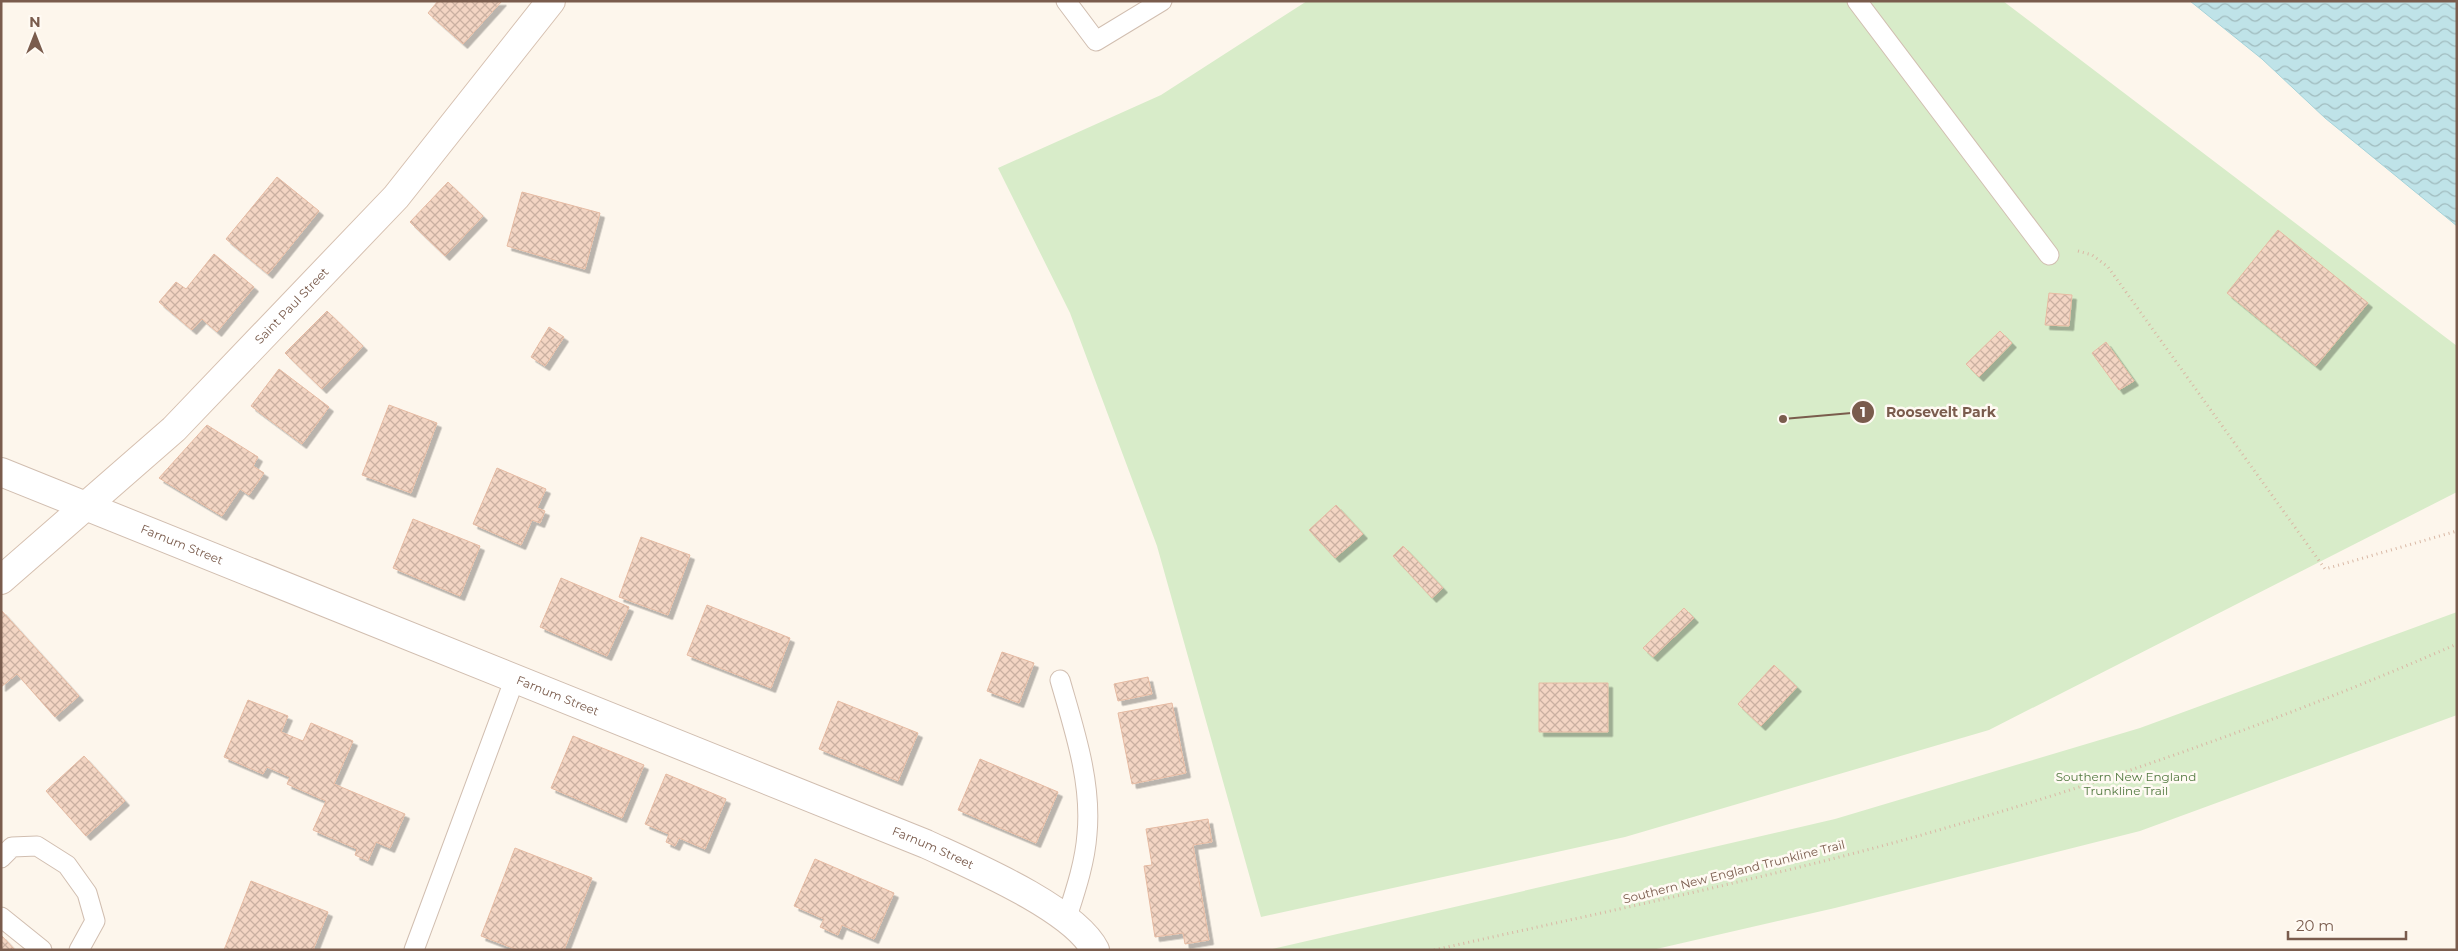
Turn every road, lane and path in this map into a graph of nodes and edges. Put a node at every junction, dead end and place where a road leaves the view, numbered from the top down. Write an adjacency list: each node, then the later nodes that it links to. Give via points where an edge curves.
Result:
1 (551, 1): 7 (street, Saint Paul Street, via 396,197 174,429)
2 (1066, 1): 3 (lane, via 1096,41)
3 (1162, 1)
4 (1857, 1): 5 (lane)
5 (2048, 256): 8 (path, via 2068,249 2092,255 2108,266 2325,569)
6 (1, 472): 7 (street, Farnum Street)
7 (87, 506): 9 (street, Saint Paul Street); 11 (street, Farnum Street)
8 (2457, 531)
9 (1, 580)
10 (2457, 644): 20 (path, Southern New England Trunkline Trail, via 2287,715 2011,808 1728,885)
11 (516, 678): 15 (street, Farnum Street, via 926,844 1024,891); 18 (lane)
12 (1060, 680): 15 (lane, via 1086,786 1087,834)
13 (1, 858): 17 (lane, via 12,847 37,846 67,864 87,893 95,920)
14 (1, 917): 16 (lane)
15 (1066, 920): 19 (street, Farnum Street, via 1080,930)
16 (42, 950)
17 (79, 950)
18 (414, 950)
19 (1095, 950)
20 (1434, 950)

